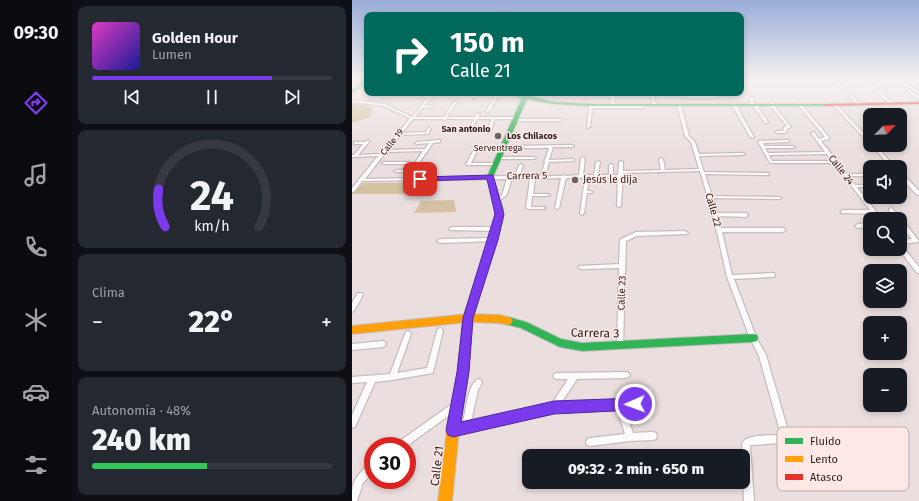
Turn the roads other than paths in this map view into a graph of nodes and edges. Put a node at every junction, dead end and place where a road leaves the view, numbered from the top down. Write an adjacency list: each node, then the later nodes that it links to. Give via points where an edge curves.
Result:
1 (377, 103): 28 (street)
2 (424, 103): 25 (street, Calle 19)
3 (454, 103): 29 (street)
4 (492, 103): 26 (street)
5 (523, 103): 32 (street)
6 (558, 103): 24 (street)
7 (688, 103): 19 (street)
8 (721, 103): 20 (street)
9 (744, 103): 20 (street)
10 (754, 103): 34 (street)
11 (765, 103): 13 (street)
12 (909, 103): 15 (street)
13 (771, 104): 14 (street); 39 (street, via 789,127 785,128 785,132)
14 (799, 104): 21 (street); 45 (street, via 828,138)
15 (892, 104): 22 (street)
16 (613, 105): 17 (street); 24 (street)
17 (643, 105): 18 (street); 24 (street)
18 (655, 105): 19 (street)
19 (679, 105): 62 (street, Calle 22, via 687,136 693,142)
20 (734, 105): 43 (street)
21 (835, 105): 22 (street); 42 (street)
22 (860, 105)
23 (433, 106): 25 (street)
24 (591, 106): 35 (street)
25 (421, 107): 28 (street, Calle 19)
26 (488, 111)
27 (478, 114): 30 (street)
28 (412, 118): 29 (street); 41 (street, Calle 19)
29 (444, 118): 30 (street)
30 (476, 118): 31 (street); 37 (street)
31 (494, 118): 32 (street); 38 (street)
32 (515, 119): 33 (street); 54 (street)
33 (562, 120)
34 (766, 122)
35 (588, 127)
36 (429, 129): 41 (street, via 427,133)
37 (469, 132)
38 (488, 132)
39 (777, 132)
40 (813, 133): 45 (street, Calle 24)
41 (399, 134): 58 (street, Calle 19)
42 (863, 135)
43 (752, 137)
44 (420, 139): 48 (street, via 416,145)
45 (818, 140): 59 (street, Calle 24)
46 (439, 141): 48 (street)
47 (788, 141): 55 (street, via 760,141)
48 (432, 142): 56 (street)
49 (355, 143): 63 (street, via 368,142)
50 (551, 146): 51 (street); 54 (street); 70 (street)
51 (572, 146)
52 (793, 147): 55 (street)
53 (477, 148): 69 (street, via 468,164)
54 (502, 148): 69 (street)
55 (763, 148): 61 (street)
56 (425, 150): 58 (street); 79 (street, via 413,171)
57 (879, 152): 68 (street)
58 (383, 153): 63 (street); 98 (street, Calle 19)
59 (828, 153): 61 (street); 73 (street, Calle 24)
60 (743, 154): 62 (street)
61 (766, 154): 73 (street, via 772,162)
62 (697, 155): 81 (street, Calle 22)
63 (353, 156)
64 (534, 158): 69 (street)
65 (583, 158): 90 (street)
66 (661, 159): 80 (street)
67 (573, 160): 70 (street)
68 (887, 160)
69 (497, 161): 96 (street)
70 (546, 161): 88 (street)
71 (598, 162): 92 (street)
72 (621, 162): 82 (street)
73 (835, 162): 94 (street, Calle 24)
74 (384, 164): 75 (street)
75 (402, 164): 76 (street); 79 (street)
76 (409, 164)
77 (611, 165): 93 (street)
78 (512, 169): 86 (street, via 520,167)
79 (396, 171): 95 (street)
80 (663, 171): 81 (street, Carrera 5); 82 (street, Carrera 5)
81 (702, 172): 83 (street, Carrera 5); 109 (street, Calle 22)
82 (621, 174): 93 (street, Carrera 5); 112 (street)
83 (767, 174)
84 (863, 175): 94 (street)
85 (510, 176): 86 (street, Carrera 5); 96 (street, Carrera 5); 111 (street, via 504,196)
86 (517, 176): 87 (street, Carrera 5)
87 (533, 176): 88 (street, Carrera 5); 106 (street)
88 (543, 176): 89 (street, Carrera 5)
89 (564, 176): 90 (street, Carrera 5); 114 (street)
90 (581, 176): 91 (street, Carrera 5)
91 (587, 176): 92 (street, Carrera 5); 103 (street)
92 (596, 176): 93 (street, Carrera 5)
93 (611, 176)
94 (845, 176): 100 (street, Calle 24)
95 (392, 177)
96 (490, 177): 98 (street, Carrera 5); 111 (street, Calle 21)
97 (907, 181): 105 (street)
98 (360, 182): 99 (street, Carrera 5); 102 (street, Calle 19)
99 (352, 183)
100 (854, 186): 101 (street); 108 (street, Calle 24)
101 (863, 186)
102 (352, 191)
103 (585, 192): 104 (street); 118 (street)
104 (591, 192)
105 (919, 194)
106 (530, 195): 107 (street); 113 (street, via 528,208)
107 (548, 195)
108 (860, 195): 117 (street, Calle 24)
109 (710, 197): 110 (street); 119 (street, Calle 22)
110 (780, 198)
111 (496, 201): 124 (street, Calle 21, via 500,214)
112 (620, 206)
113 (543, 208)
114 (557, 208)
115 (843, 212): 116 (street)
116 (863, 212)
117 (874, 212)
118 (582, 213)
119 (715, 214): 120 (street); 125 (street, Calle 22)
120 (746, 215)
121 (858, 226): 122 (street)
122 (863, 226)
123 (452, 229): 124 (street)
124 (496, 229): 129 (street, Calle 21)
125 (719, 230): 126 (street); 137 (street, Calle 22)
126 (783, 230)
127 (907, 230): 131 (street, via 916,241)
128 (685, 233): 133 (street, Calle 23, via 636,234 623,240)
129 (493, 240): 130 (street); 140 (street, Calle 21)
130 (440, 241)
131 (907, 242)
132 (907, 256): 135 (street)
133 (622, 266): 134 (street); 146 (street, Calle 23)
134 (581, 267)
135 (919, 271)
136 (772, 275): 137 (street)
137 (730, 277): 144 (street)
138 (360, 295): 139 (street)
139 (352, 309)
140 (468, 318): 141 (street, Carrera 3); 146 (street, Carrera 3, via 500,319 523,325 560,344); 156 (street, Calle 21)
141 (352, 330)
142 (440, 331): 151 (street, via 430,371)
143 (408, 334): 151 (street)
144 (753, 338): 146 (street, Carrera 3); 161 (street, via 762,355)
145 (383, 344): 147 (street)
146 (620, 346)
147 (352, 347)
148 (626, 375): 150 (street)
149 (557, 376): 150 (street)
150 (575, 376): 158 (street)
151 (392, 377): 152 (street)
152 (374, 378): 153 (street); 159 (street)
153 (352, 380)
154 (478, 383): 160 (street, via 474,389)
155 (649, 404): 157 (street)
156 (458, 405): 162 (street, Calle 21); 164 (street)
157 (620, 405): 158 (street); 165 (street)
158 (554, 407): 160 (street)
159 (352, 424)
160 (466, 427): 162 (street)
161 (783, 427)
162 (453, 430): 172 (street, Calle 21)
163 (653, 436): 165 (street)
164 (413, 437)
165 (630, 437): 167 (street)
166 (777, 439): 168 (street, via 750,441 746,444)
167 (590, 442)
168 (746, 449)
169 (364, 475): 171 (street, via 359,480)
170 (747, 489): 173 (street)
171 (352, 501)
172 (445, 501)
173 (749, 501)

